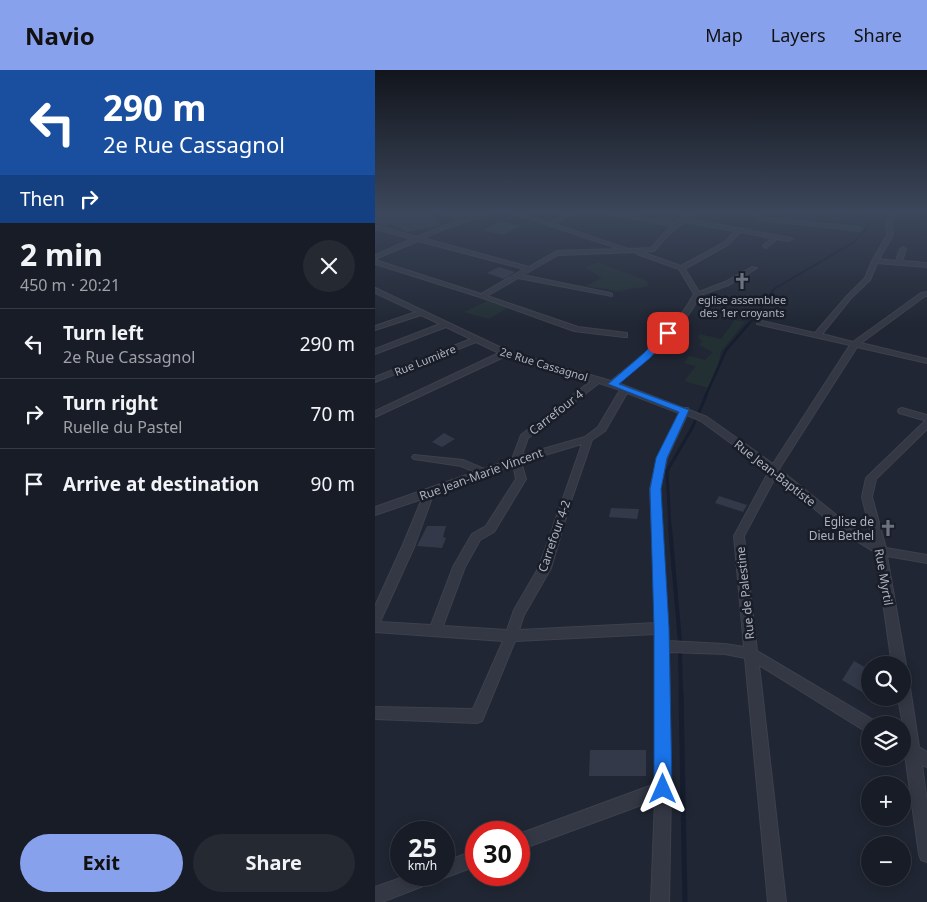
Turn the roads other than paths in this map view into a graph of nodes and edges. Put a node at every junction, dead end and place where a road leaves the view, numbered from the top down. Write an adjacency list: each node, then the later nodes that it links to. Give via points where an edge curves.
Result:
1 (393, 250): 9 (street)
2 (461, 250): 16 (street)
3 (629, 250): 8 (street)
4 (652, 250): 8 (street)
5 (714, 250): 14 (street)
6 (881, 250): 10 (street)
7 (903, 250): 12 (street)
8 (636, 252): 14 (street); 16 (street, via 567,251 549,256)
9 (375, 258)
10 (875, 261): 12 (street); 27 (street, via 868,279)
11 (375, 262): 22 (street)
12 (898, 264): 13 (street)
13 (927, 265)
14 (681, 268): 19 (street)
15 (755, 268): 19 (street, via 711,291)
16 (530, 269): 17 (street)
17 (519, 276): 21 (street); 22 (street)
18 (375, 290): 23 (street, 2e Rue Cassagnol)
19 (697, 294): 36 (street, via 692,307 646,356)
20 (927, 294): 30 (street, Rue de Palestine)
21 (610, 295)
22 (482, 296): 28 (street, via 577,329)
23 (421, 312): 25 (street, 2e Rue Cassagnol); 26 (street)
24 (760, 322): 27 (street)
25 (445, 325): 29 (street, 2e Rue Cassagnol); 31 (street)
26 (375, 328)
27 (818, 334): 30 (street)
28 (624, 335)
29 (475, 340): 32 (street, 2e Rue Cassagnol); 34 (street, Rue Lumière)
30 (855, 344): 33 (street); 46 (street, Rue de Palestine)
31 (375, 352)
32 (505, 353): 35 (street, 2e Rue Cassagnol); 40 (street)
33 (927, 361)
34 (375, 380)
35 (597, 380): 36 (street, 2e Rue Cassagnol); 45 (street, Carrefour 4, via 525,437)
36 (612, 384): 37 (street, 2e Rue Cassagnol)
37 (625, 389): 38 (street, 2e Rue Cassagnol); 43 (street, Carrefour 4-2, via 602,429)
38 (688, 412): 46 (street, Rue Jean-Baptiste, via 704,419); 54 (street, via 662,458 655,489)
39 (902, 412): 41 (street)
40 (375, 414)
41 (927, 418)
42 (927, 424): 50 (street, Rue Myrtil, via 871,478 867,497)
43 (588, 439): 45 (street, Rue Jean-Marie Vincent); 56 (street, Carrefour 4-2, via 545,568 518,614)
44 (417, 457): 47 (street, via 463,462)
45 (516, 460): 47 (street, Rue Jean-Marie Vincent); 55 (street, Carrefour 4, via 521,479 490,529 476,537 459,567)
46 (774, 470): 50 (street, Rue Jean-Baptiste, via 846,529); 58 (street, Rue de Palestine, via 739,536)
47 (482, 472): 48 (street, Rue Jean-Marie Vincent)
48 (429, 493): 49 (street, Rue Jean-Marie Vincent); 52 (street)
49 (375, 511)
50 (881, 551): 51 (street, Rue Jean-Baptiste); 59 (street, Rue Myrtil)
51 (927, 559)
52 (375, 619)
53 (375, 627): 55 (street)
54 (661, 628): 56 (street); 57 (street)
55 (435, 631): 56 (street)
56 (511, 636): 60 (street, Carrefour 4-2, via 477,716)
57 (662, 646): 58 (street, via 725,649); 65 (street)
58 (752, 654): 61 (street); 71 (street, Rue de Palestine)
59 (898, 656)
60 (375, 714)
61 (861, 721)
62 (911, 750): 63 (street)
63 (927, 760)
64 (911, 765): 67 (street)
65 (663, 789): 66 (street); 70 (street)
66 (530, 838)
67 (927, 854)
68 (402, 886): 69 (street)
69 (375, 896)
70 (660, 902)
71 (777, 902)

